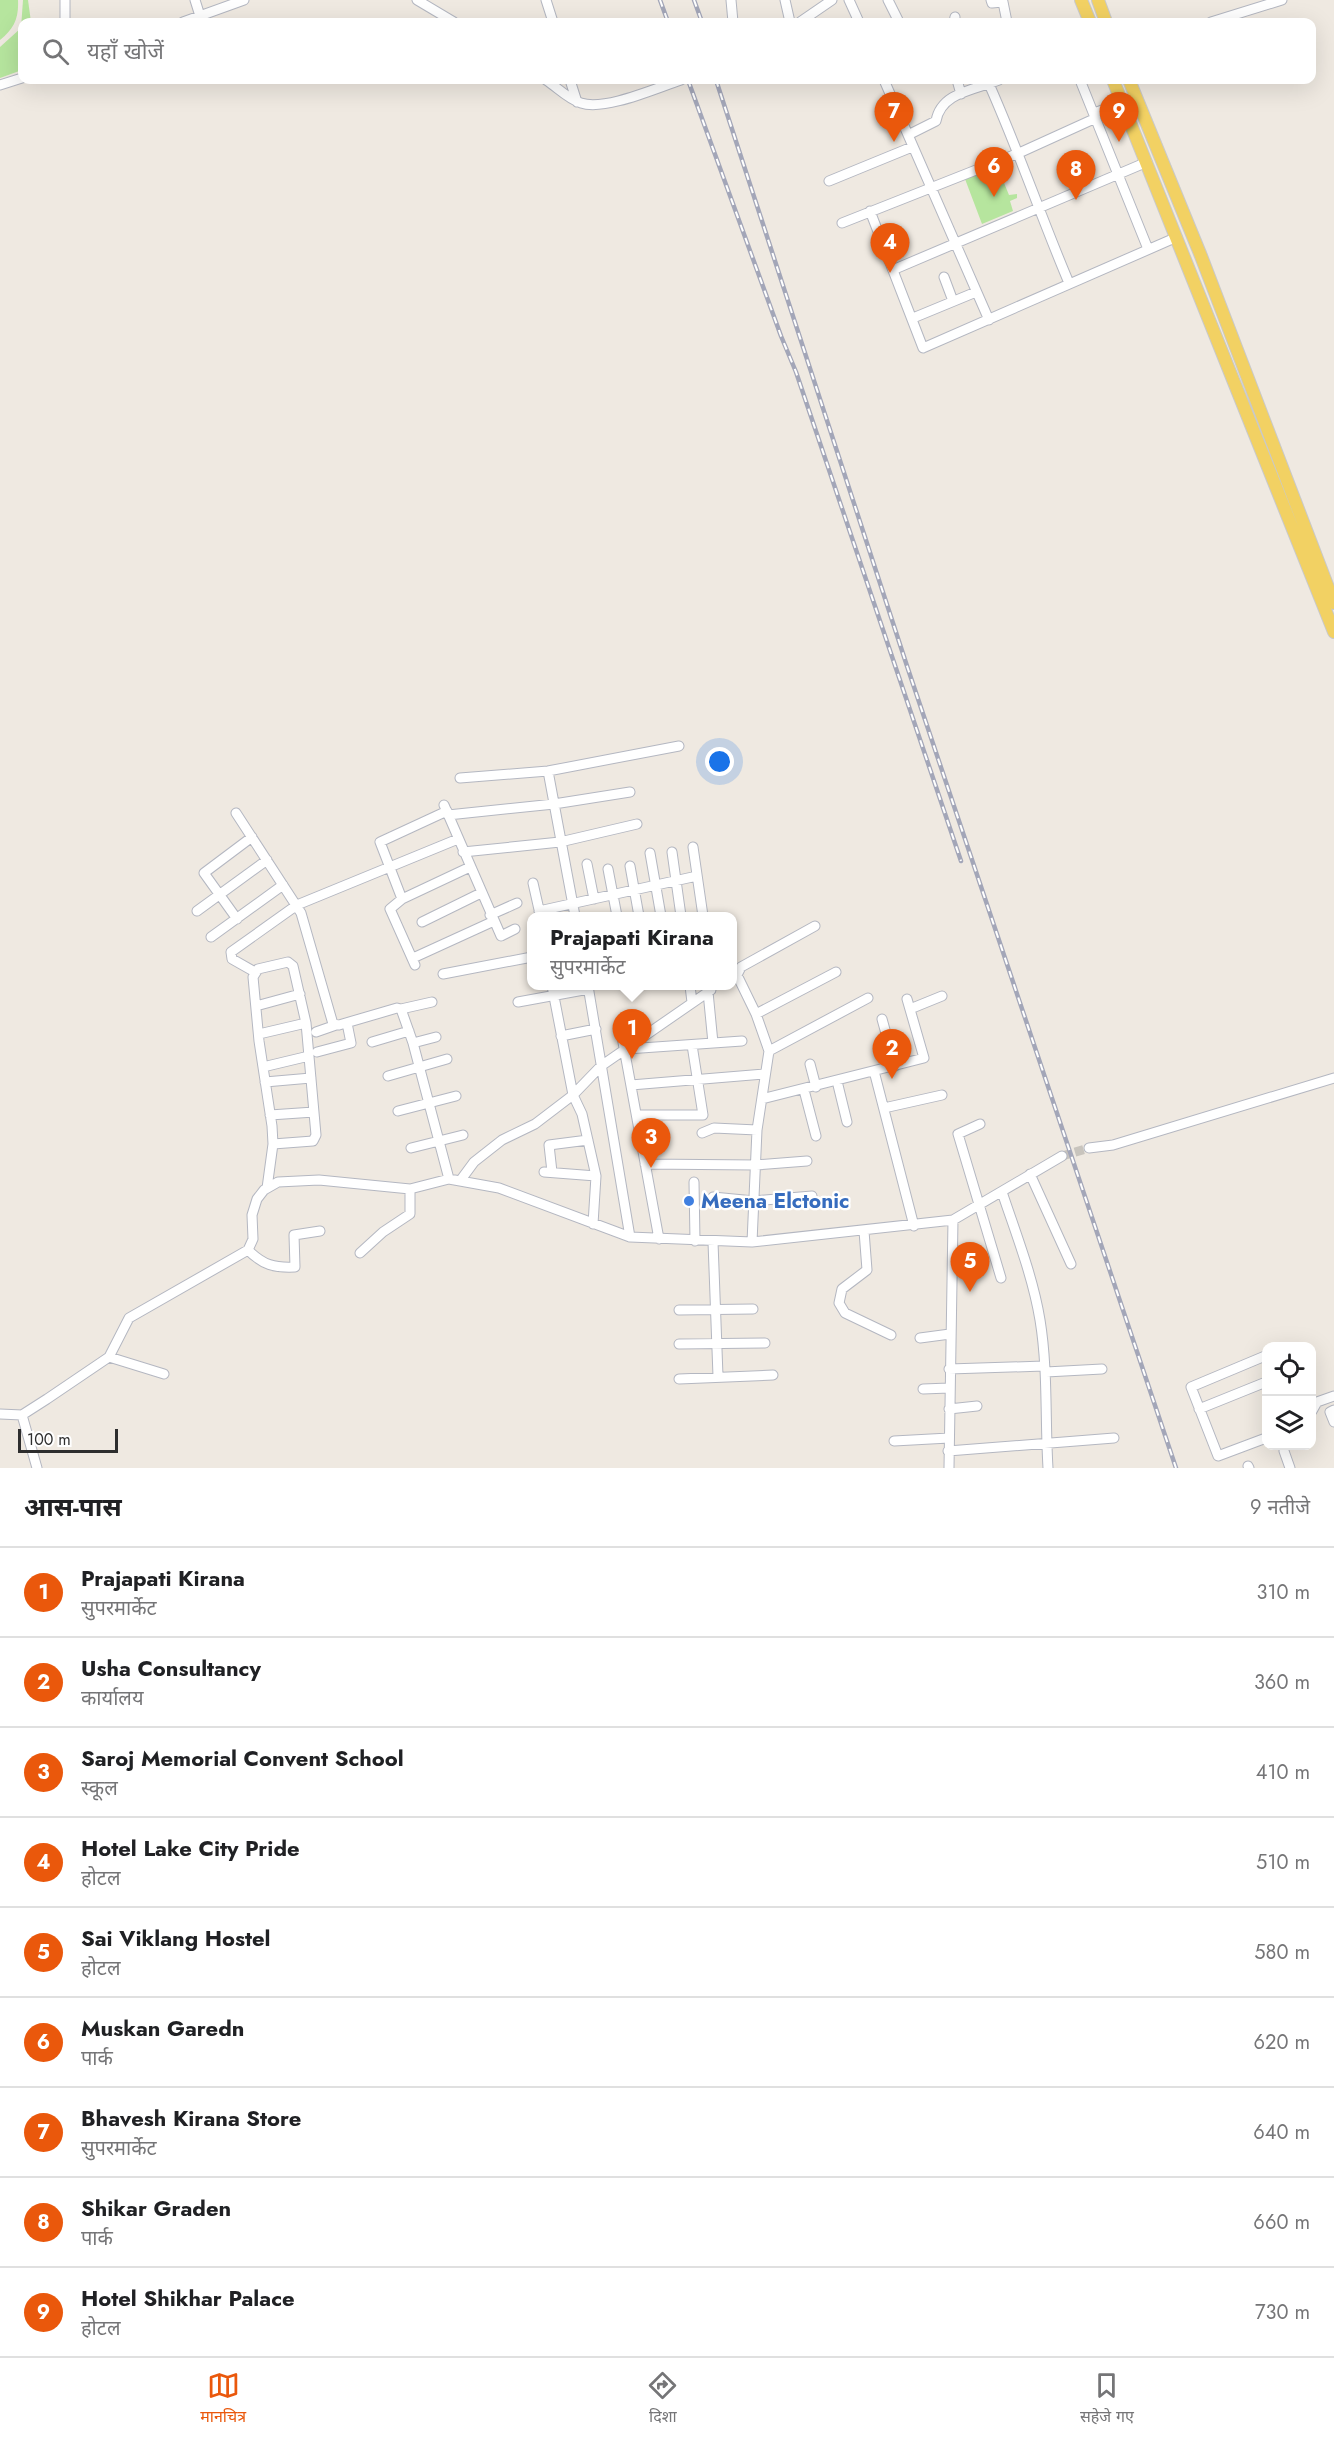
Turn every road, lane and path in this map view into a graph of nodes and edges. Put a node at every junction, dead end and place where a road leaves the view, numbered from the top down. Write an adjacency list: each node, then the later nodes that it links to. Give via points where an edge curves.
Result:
1 (65, 0): 16 (street)
2 (195, 0): 15 (street)
3 (244, 0): 15 (street)
4 (417, 0): 18 (street)
5 (546, 0): 19 (street)
6 (731, 0): 20 (street)
7 (785, 0): 21 (street)
8 (832, 0): 22 (street)
9 (849, 0): 23 (street)
10 (888, 0): 24 (street)
11 (991, 0): 25 (street, via 1003,2)
12 (1081, 0): 26 (main road)
13 (1098, 0): 27 (main road)
14 (1282, 0): 28 (street)
15 (200, 16): 17 (street)
16 (65, 18)
17 (194, 18)
18 (447, 18)
19 (552, 18)
20 (733, 18)
21 (789, 18)
22 (806, 18)
23 (857, 18)
24 (897, 18)
25 (1006, 18)
26 (1088, 18)
27 (1105, 18)
28 (1224, 18)
29 (18, 79): 40 (street)
30 (552, 84): 42 (street)
31 (571, 84): 42 (street)
32 (668, 84): 42 (street, via 602,104)
33 (886, 84): 45 (street)
34 (958, 84): 41 (street)
35 (984, 84): 41 (street)
36 (986, 84): 47 (street)
37 (1082, 84): 44 (street)
38 (1115, 84): 43 (main road)
39 (1131, 84): 65 (main road)
40 (0, 85)
41 (961, 94): 45 (street, via 942,103 936,121)
42 (577, 102)
43 (1122, 103): 44 (street); 48 (main road)
44 (1095, 116): 47 (street); 49 (street)
45 (908, 135): 46 (street)
46 (912, 147): 50 (street); 51 (street)
47 (1019, 153): 51 (street); 52 (street)
48 (1147, 162): 49 (street); 55 (main road)
49 (1117, 176): 52 (street); 57 (street)
50 (829, 182)
51 (932, 186): 53 (street); 56 (street)
52 (1038, 210): 56 (street); 60 (street)
53 (870, 211): 54 (street); 58 (street)
54 (842, 223)
55 (1177, 237): 57 (street); 66 (main road)
56 (957, 244): 58 (street); 61 (street)
57 (1148, 249): 60 (street)
58 (894, 269): 63 (street)
59 (944, 277): 62 (street)
60 (1069, 283): 64 (street)
61 (976, 292): 62 (street); 64 (street)
62 (953, 301): 63 (street)
63 (913, 318): 64 (street, via 923,348)
64 (989, 320)
65 (1334, 603)
66 (1333, 625)
67 (679, 746): 68 (street)
68 (548, 771): 69 (street); 71 (street)
69 (460, 778)
70 (630, 792): 71 (street)
71 (554, 804): 72 (street); 77 (street)
72 (446, 810): 76 (street); 86 (street, via 382,839 379,844)
73 (236, 813): 75 (street)
74 (637, 824): 77 (street)
75 (252, 837): 82 (street); 95 (street, via 205,871)
76 (458, 839): 79 (street); 86 (street)
77 (561, 842): 79 (street); 101 (street)
78 (693, 847): 88 (street)
79 (463, 852): 85 (street)
80 (672, 852): 89 (street)
81 (650, 853): 92 (street)
82 (267, 860): 91 (street); 95 (street)
83 (587, 864): 98 (street)
84 (630, 866): 93 (street)
85 (470, 867): 94 (street); 97 (street)
86 (389, 868): 97 (street); 100 (street)
87 (608, 869): 96 (street)
88 (697, 876): 89 (street); 110 (street)
89 (677, 881): 92 (street); 109 (street)
90 (534, 883): 103 (street)
91 (283, 885): 100 (street); 112 (street)
92 (656, 886): 93 (street); 108 (street)
93 (636, 890): 96 (street); 107 (street)
94 (481, 893): 111 (street); 113 (street)
95 (219, 895): 102 (street); 112 (street)
96 (613, 895): 98 (street); 106 (street)
97 (402, 899): 111 (street, via 392,905 390,913 414,962)
98 (594, 899): 101 (street)
99 (517, 903): 111 (street)
100 (297, 905): 118 (street, via 231,952 231,959); 138 (street)
101 (572, 905): 104 (street); 105 (street)
102 (198, 911)
103 (539, 912)
104 (546, 912)
105 (574, 912)
106 (616, 912)
107 (639, 912)
108 (659, 912)
109 (681, 912)
110 (702, 912)
111 (492, 918): 115 (street, via 501,936)
112 (237, 919): 116 (street)
113 (422, 922)
114 (814, 926): 134 (street, via 738,970)
115 (515, 930)
116 (211, 937)
117 (527, 958): 120 (street)
118 (255, 972): 126 (street, via 288,962 293,966); 132 (street)
119 (836, 972): 134 (street)
120 (443, 974)
121 (553, 990): 130 (street); 144 (street)
122 (589, 990): 140 (street)
123 (690, 990): 131 (street)
124 (709, 990): 131 (street)
125 (710, 990): 149 (street)
126 (300, 994): 132 (street); 136 (street)
127 (942, 996): 157 (street, via 908,1004 924,1058)
128 (867, 998): 152 (street)
129 (432, 1002): 133 (street)
130 (518, 1002)
131 (692, 1002): 151 (street)
132 (256, 1005): 143 (street)
133 (401, 1009): 137 (street); 142 (street)
134 (756, 1014): 152 (street)
135 (882, 1018): 157 (street)
136 (306, 1023): 143 (street); 153 (street)
137 (347, 1023): 138 (street); 153 (street, via 351,1043)
138 (336, 1025): 141 (street)
139 (620, 1026): 151 (street)
140 (596, 1029): 144 (street); 156 (street)
141 (316, 1032)
142 (409, 1032): 147 (street); 148 (street)
143 (259, 1034): 158 (street)
144 (561, 1036): 171 (street)
145 (436, 1037): 148 (street)
146 (742, 1041): 149 (street)
147 (372, 1042)
148 (413, 1043): 159 (street)
149 (713, 1043): 150 (street)
150 (692, 1046): 151 (street); 163 (street)
151 (626, 1051): 156 (street); 168 (street)
152 (769, 1051): 161 (street)
153 (313, 1054): 158 (street); 164 (street)
154 (447, 1059): 159 (street)
155 (810, 1064): 169 (street)
156 (601, 1066): 171 (street); 213 (street)
157 (895, 1066): 160 (street)
158 (263, 1067): 167 (street)
159 (420, 1067): 162 (street); 175 (street)
160 (874, 1071): 166 (street); 176 (street)
161 (765, 1074): 163 (street); 174 (street)
162 (388, 1076)
163 (697, 1077): 168 (street); 180 (street, via 703,1115)
164 (311, 1078): 167 (street); 178 (street)
165 (1334, 1078): 191 (street, via 1113,1145)
166 (837, 1081): 169 (street); 181 (street)
167 (265, 1082): 179 (street)
168 (631, 1085): 180 (street)
169 (816, 1087): 170 (street)
170 (804, 1090): 174 (street); 186 (street)
171 (573, 1095): 187 (street); 199 (street, via 535,1124 502,1140 474,1162)
172 (942, 1095): 176 (street)
173 (456, 1096): 175 (street)
174 (762, 1099): 183 (street)
175 (429, 1103): 177 (street); 188 (street)
176 (884, 1108): 210 (street)
177 (398, 1111)
178 (314, 1112): 179 (street); 189 (street, via 313,1141)
179 (270, 1115): 189 (street)
180 (637, 1115): 194 (street)
181 (847, 1122)
182 (980, 1124): 207 (street, via 958,1134)
183 (758, 1130): 184 (street, via 714,1128); 195 (street)
184 (702, 1133)
185 (463, 1135): 188 (street)
186 (816, 1136)
187 (588, 1140): 197 (street); 197 (street, via 549,1145 548,1172)
188 (439, 1141): 190 (street); 198 (street)
189 (273, 1144): 201 (street)
190 (411, 1148)
191 (1089, 1148)
192 (1062, 1156): 196 (street)
193 (807, 1161): 195 (street)
194 (645, 1164): 195 (street); 214 (street)
195 (756, 1165): 206 (street)
196 (1030, 1174): 203 (street); 220 (street)
197 (596, 1176): 209 (street)
198 (449, 1179): 199 (street); 202 (street)
199 (460, 1181): 209 (street, via 499,1188)
200 (694, 1182): 215 (street)
201 (267, 1188): 202 (street, via 278,1182 319,1180); 218 (street, via 257,1199 252,1215 253,1239)
202 (410, 1189): 219 (street, via 410,1214)
203 (1002, 1192): 207 (street); 234 (street, via 1040,1320)
204 (812, 1196): 206 (street)
205 (713, 1197): 206 (street)
206 (754, 1200): 217 (street)
207 (978, 1204): 208 (street); 221 (street)
208 (952, 1220): 210 (street); 225 (street)
209 (593, 1224): 213 (street)
210 (914, 1226): 212 (street)
211 (320, 1231): 218 (street, via 294,1235 296,1267 261,1263)
212 (864, 1231): 217 (street); 226 (street, via 867,1270 842,1289 838,1303 845,1313)
213 (630, 1237): 214 (street)
214 (659, 1239): 215 (street)
215 (694, 1241): 216 (street)
216 (713, 1242): 217 (street); 224 (street)
217 (752, 1242)
218 (248, 1250): 231 (street, via 129,1318)
219 (360, 1253)
220 (1071, 1264)
221 (1001, 1278)
222 (753, 1309): 224 (street)
223 (679, 1310): 224 (street)
224 (716, 1310): 230 (street)
225 (950, 1334): 227 (street); 233 (street)
226 (891, 1335)
227 (920, 1338)
228 (765, 1343): 230 (street)
229 (679, 1344): 230 (street)
230 (717, 1344): 238 (street)
231 (109, 1357): 236 (street); 250 (street)
232 (1262, 1357): 247 (street, via 1193,1384)
233 (949, 1369): 234 (street); 241 (street)
234 (1045, 1369): 235 (street); 256 (street)
235 (1102, 1369)
236 (164, 1374)
237 (773, 1375): 238 (street)
238 (718, 1376): 239 (street)
239 (680, 1379)
240 (1262, 1384): 247 (street)
241 (949, 1388): 242 (street); 246 (street)
242 (923, 1389)
243 (1334, 1396): 244 (street)
244 (1316, 1404)
245 (977, 1406): 246 (street)
246 (949, 1409): 252 (street)
247 (1199, 1409): 254 (street, via 1218,1456)
248 (1334, 1410): 251 (street, via 1330,1412)
249 (0, 1414): 250 (street)
250 (22, 1415): 259 (street)
251 (1334, 1422)
252 (949, 1438): 255 (street); 257 (street)
253 (1114, 1438): 256 (street)
254 (1262, 1440)
255 (894, 1441)
256 (1047, 1443): 257 (street); 261 (street)
257 (948, 1451): 260 (street)
258 (1284, 1451): 262 (street)
259 (37, 1468)
260 (949, 1468)
261 (1048, 1468)
262 (1290, 1468)

